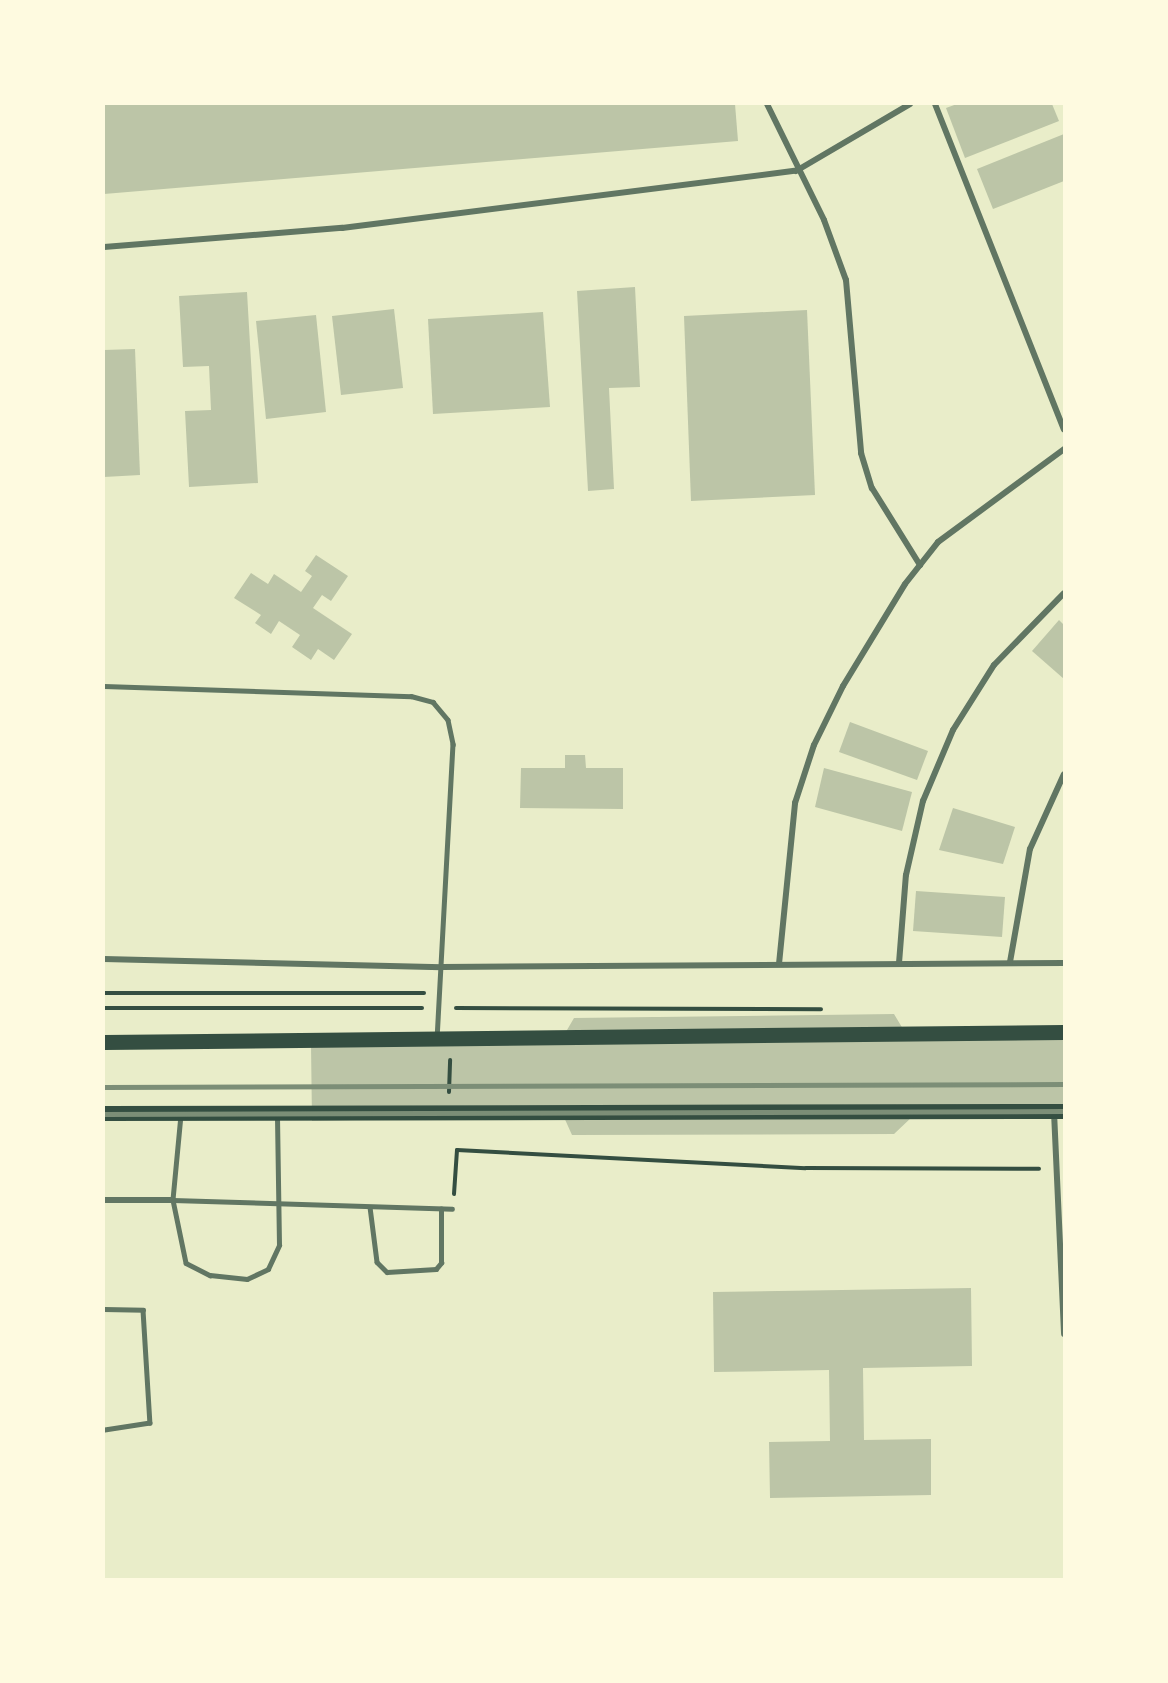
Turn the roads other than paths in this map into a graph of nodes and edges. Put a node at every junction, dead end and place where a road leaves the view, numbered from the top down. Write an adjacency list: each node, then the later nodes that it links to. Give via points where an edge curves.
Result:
1 (767, 104): 4 (street)
2 (910, 104): 4 (street)
3 (934, 104): 6 (street)
4 (796, 171): 5 (street, via 342,228); 8 (street, via 824,220 846,280 863,462 893,529)
5 (104, 247)
6 (1065, 429)
7 (1065, 449): 8 (street, via 938,542)
8 (920, 565): 16 (street, via 869,641 814,745 795,803)
9 (1065, 593): 14 (street, via 994,665 953,730 923,801 906,875)
10 (104, 686): 17 (lane, via 411,696 434,702 448,720 453,744)
11 (1065, 774): 13 (street, via 1030,849)
12 (104, 959): 17 (street)
13 (1010, 962): 14 (street); 15 (street)
14 (899, 963): 16 (street)
15 (1065, 963)
16 (779, 964): 17 (street)
17 (442, 967): 19 (lane)
18 (1065, 1032): 19 (main road)
19 (443, 1038): 20 (main road)
20 (104, 1042)
21 (1059, 1111): 23 (main road); 32 (street, via 1056,1169)
22 (104, 1113): 24 (main road)
23 (277, 1114): 24 (main road); 27 (lane)
24 (181, 1115): 26 (lane)
25 (104, 1200): 26 (street)
26 (173, 1200): 27 (lane); 27 (lane, via 186,1263 210,1275 247,1279 268,1269 279,1245)
27 (279, 1204): 28 (lane)
28 (370, 1207): 29 (lane); 29 (lane, via 377,1262 387,1272 436,1269 441,1263)
29 (441, 1209): 30 (lane)
30 (452, 1209)
31 (104, 1309): 33 (lane, via 143,1310 150,1423)
32 (1065, 1334)
33 (104, 1430)

